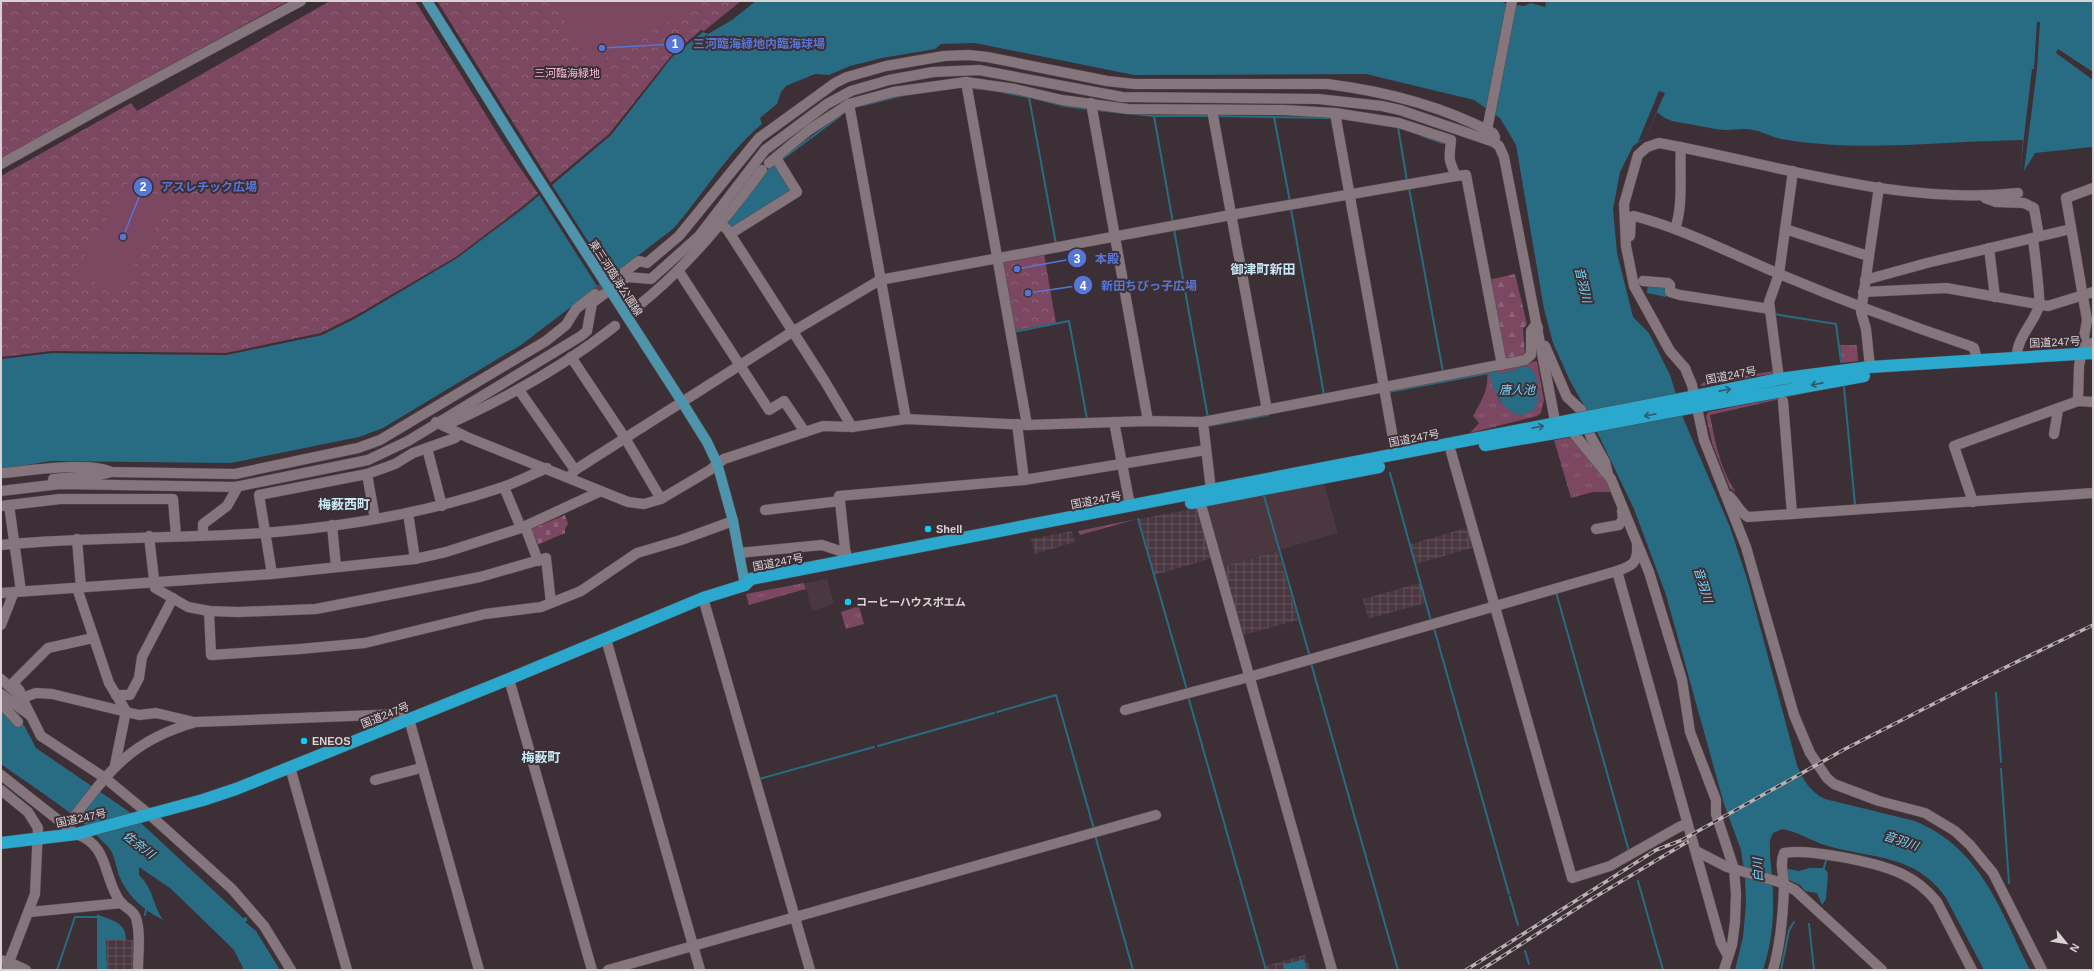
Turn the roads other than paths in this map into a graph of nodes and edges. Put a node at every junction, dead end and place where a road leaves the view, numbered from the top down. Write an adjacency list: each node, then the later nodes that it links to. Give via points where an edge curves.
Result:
1 (301, 1): 12 (street)
2 (427, 1): 39 (main road, 東三河臨海公園線, bridge)
3 (1512, 1): 9 (street)
4 (966, 82): 5 (street); 6 (street, via 894,92); 32 (street)
5 (1091, 103): 7 (street, via 1128,109); 28 (street)
6 (849, 104): 26 (street, via 809,130 772,160 797,192); 36 (street)
7 (1212, 110): 8 (street); 21 (street)
8 (1335, 113): 15 (street, via 1399,123 1451,140 1449,160); 19 (street)
9 (1488, 126): 10 (street, via 1495,137); 35 (street, via 1402,98 1327,84 1122,83 969,55 944,56 886,66 835,83 759,138 679,236 647,263 640,261)
10 (1494, 142): 39 (street, via 1405,111 1382,106 1318,99 1122,97 979,70 933,72 873,84 851,91 827,104 765,150 699,236 668,266 651,279 627,277); 49 (street, via 1504,157)
11 (1681, 147): 14 (street); 23 (street, via 1682,177); 29 (street, via 1654,144 1638,156 1624,204)
12 (1, 164)
13 (762, 170): 22 (street)
14 (1793, 171): 16 (street); 24 (street)
15 (1456, 176): 19 (street); 58 (street, via 1466,174)
16 (1879, 187): 20 (street, via 1935,194); 31 (street)
17 (2093, 188): 25 (street, via 2066,198)
18 (2018, 193): 20 (street)
19 (1349, 195): 21 (street); 62 (street)
20 (1980, 196): 27 (street, via 1996,202 2024,203 2034,208)
21 (1231, 215): 28 (street); 69 (street)
22 (721, 224): 26 (street); 33 (street)
23 (1675, 229): 29 (street, via 1634,216 1631,218); 34 (street)
24 (1785, 229): 31 (street); 34 (street)
25 (2071, 229): 27 (street); 44 (street)
26 (730, 234): 51 (street)
27 (2036, 237): 30 (street); 46 (street)
28 (1114, 238): 32 (street); 72 (street)
29 (1626, 246): 67 (street, via 1636,292 1670,351 1685,368)
30 (1989, 248): 38 (street); 43 (street)
31 (1868, 256): 38 (street)
32 (997, 258): 36 (street); 76 (street)
33 (678, 270): 45 (street); 59 (street)
34 (1779, 274): 47 (street); 48 (street, via 1769,302)
35 (616, 278)
36 (880, 280): 51 (street); 71 (street)
37 (1643, 280): 48 (street, via 1668,283 1670,292 1680,295)
38 (1865, 280): 40 (street)
39 (609, 288): 66 (main road, 東三河臨海公園線); 75 (street, via 592,303 587,331 581,336)
40 (1864, 292): 43 (street, via 1946,288); 47 (street)
41 (2093, 292): 44 (street)
42 (596, 293): 91 (street, via 576,309 566,325 546,341 380,440 358,448 235,474)
43 (1995, 297): 46 (street)
44 (2082, 297): 46 (street, via 2058,305); 53 (street, via 2086,320)
45 (638, 306)
46 (2039, 306): 55 (street, via 2033,321 2018,344)
47 (1861, 308): 56 (street, via 1970,346 1974,348); 60 (street)
48 (1770, 312): 61 (street)
49 (1536, 324): 58 (street, via 1530,332 1530,357); 79 (street); 95 (street, via 1563,389 1567,397 1581,410)
50 (615, 326): 54 (street)
51 (792, 332): 59 (street); 78 (street)
52 (2093, 343): 53 (street)
53 (2084, 353): 55 (highway, 国道247号); 57 (highway, 国道247号); 65 (street); 67 (highway, 国道247号, one-way to 67, via 1864,376)
54 (571, 356): 63 (street); 83 (street)
55 (2017, 357): 56 (highway, 国道247号)
56 (1977, 359): 60 (highway, 国道247号)
57 (2093, 360)
58 (1502, 365): 62 (street)
59 (740, 366): 66 (street); 80 (street, via 769,410 784,401)
60 (1870, 367): 61 (highway, 国道247号)
61 (1779, 379): 67 (highway, 国道247号, one-way to 61)
62 (1384, 387): 69 (street); 87 (street)
63 (519, 390): 75 (street); 94 (street)
64 (1783, 401): 115 (street)
65 (2078, 401): 68 (street); 70 (street)
66 (682, 402): 83 (street); 88 (main road, 東三河臨海公園線)
67 (1692, 402): 77 (highway, 国道247号, bridge); 103 (street, via 1704,440)
68 (2093, 402)
69 (1267, 410): 74 (street)
70 (2058, 410): 82 (street); 109 (street, via 1954,446)
71 (906, 419): 76 (street); 78 (street)
72 (1148, 421): 73 (street); 74 (street)
73 (1114, 422): 76 (street); 89 (street)
74 (1202, 422): 85 (street)
75 (440, 424): 81 (street); 98 (street, via 368,460)
76 (1022, 425): 96 (street)
77 (1576, 426): 79 (highway, 国道247号); 95 (street, via 1575,435 1579,441)
78 (852, 427): 80 (street, via 827,425)
79 (1556, 428): 86 (highway, 国道247号); 87 (highway, 国道247号, one-way to 79)
80 (805, 432): 88 (street)
81 (460, 434): 84 (street); 90 (street)
82 (2054, 434)
83 (626, 438): 94 (street); 106 (street)
84 (427, 448): 93 (street); 112 (street)
85 (1206, 450): 89 (street); 100 (street)
86 (1451, 452): 105 (highway, 国道247号, via 1326,478); 144 (street)
87 (1396, 455): 100 (highway, 国道247号)
88 (717, 463): 106 (street, via 710,470); 117 (main road, 東三河臨海公園線)
89 (1122, 465): 96 (street); 107 (street)
90 (547, 468): 94 (street); 99 (street)
91 (111, 472): 92 (street, via 103,468 75,467); 97 (street)
92 (2, 473)
93 (367, 474): 116 (street); 121 (street, via 259,495)
94 (572, 474): 101 (street)
95 (1608, 474): 111 (street)
96 (1024, 480): 108 (street, via 839,496)
97 (1, 484)
98 (235, 487): 102 (street, via 60,484); 122 (street, via 236,490 227,506 204,524)
99 (504, 487): 112 (street); 119 (street)
100 (1211, 490): 105 (highway, 国道247号)
101 (601, 491): 106 (street, via 628,502 644,504); 119 (street)
102 (1, 492)
103 (1726, 493): 115 (street, via 1748,517); 199 (street, via 1746,547 1794,715 1810,753 1834,784 1879,801 1925,814 1955,831 1983,858 1994,874)
104 (2093, 493): 109 (street)
105 (1199, 497): 130 (highway, 国道247号); 137 (highway, 国道247号, via 819,575 752,587); 149 (street)
106 (661, 499)
107 (1129, 500)
108 (840, 501): 113 (street); 130 (street)
109 (1973, 502): 115 (street)
110 (5, 505): 124 (street, via 60,499 173,499); 126 (street)
111 (1622, 505): 120 (street, via 1621,523); 127 (street)
112 (442, 506): 114 (street)
113 (765, 510)
114 (408, 513): 116 (street); 131 (street)
115 (1792, 514)
116 (375, 519): 118 (street)
117 (733, 521): 129 (main road, 東三河臨海公園線); 143 (street, via 638,553 581,591)
118 (332, 525): 121 (street); 133 (street)
119 (523, 527): 131 (street); 132 (street)
120 (1596, 529)
121 (264, 533): 122 (street); 135 (street)
122 (203, 535): 124 (street)
123 (149, 536): 124 (street); 125 (street); 136 (street)
124 (176, 536)
125 (77, 539): 126 (street); 138 (street)
126 (14, 543): 128 (street); 139 (street)
127 (1637, 543): 134 (street, via 1638,556 1631,566); 177 (street, via 1660,603 1682,680 1690,732 1716,800 1716,814)
128 (1, 544)
129 (739, 553): 130 (street, via 822,545); 137 (main road, 東三河臨海公園線)
130 (846, 557): 137 (highway, 国道247号, via 751,579)
131 (416, 559): 133 (street)
132 (538, 561): 143 (street, via 546,558); 145 (street, via 480,577 316,609)
133 (336, 567): 135 (street)
134 (1617, 572): 144 (street); 172 (street)
135 (272, 574): 136 (street)
136 (156, 583): 138 (street); 141 (street, via 155,588)
137 (746, 585): 142 (highway, 国道247号)
138 (79, 588): 139 (street); 147 (street)
139 (18, 591): 140 (street); 146 (street)
140 (1, 593)
141 (174, 598): 145 (street, via 188,606); 153 (street, via 142,657 139,678 130,695)
142 (703, 598): 148 (highway, 国道247号); 181 (street)
143 (551, 603): 145 (street, via 541,608 485,614 365,643 211,655)
144 (1495, 606): 149 (street); 172 (street, via 1572,878 1610,866)
145 (209, 612)
146 (1, 625)
147 (93, 638): 153 (street, via 109,683); 154 (street, via 48,648 13,683)
148 (606, 639): 151 (highway, 国道247号); 182 (street)
149 (1249, 677): 156 (street); 194 (street)
150 (1, 679): 154 (street)
151 (509, 679): 159 (highway, 国道247号); 190 (street)
152 (1, 694): 158 (street)
153 (116, 695): 157 (street)
154 (23, 698): 157 (street, via 36,693 52,694); 158 (street)
155 (1, 703): 160 (street)
156 (1125, 710)
157 (126, 711): 161 (street, via 139,715 156,713); 162 (street)
158 (31, 716): 166 (street, via 42,736)
159 (409, 719): 161 (street, via 402,714); 163 (highway, 国道247号); 164 (street)
160 (18, 722)
161 (196, 722): 162 (street, via 149,740)
162 (116, 765): 166 (street)
163 (290, 767): 170 (highway, 国道247号, via 229,791); 188 (street)
164 (422, 768): 167 (street); 189 (street)
165 (1, 775): 171 (street)
166 (103, 779): 170 (street); 171 (street)
167 (374, 780)
168 (1, 790): 174 (street, via 28,812 38,828)
169 (1156, 815): 181 (street)
170 (147, 816): 173 (highway, 国道247号); 187 (street, via 243,900 264,926)
171 (68, 824): 173 (street)
172 (1687, 824): 176 (street)
173 (80, 833): 174 (highway, 国道247号); 179 (street, via 103,856 110,884)
174 (37, 840): 175 (highway, 国道247号); 180 (street, via 37,882)
175 (1, 843)
176 (1696, 851): 177 (street, via 1719,864); 183 (street)
177 (1735, 869): 178 (street); 183 (street, via 1736,916)
178 (1781, 883): 196 (street, via 1782,928); 197 (street, via 1804,896); 198 (street, via 1781,859 1784,853 1792,852 1834,856 1900,873 1921,886 1937,902)
179 (122, 903): 180 (street); 186 (street, via 136,915)
180 (30, 912): 184 (street)
181 (795, 918): 182 (street); 193 (street)
182 (693, 946): 191 (street); 192 (street)
183 (1728, 956): 195 (street)
184 (6, 964): 185 (street)
185 (26, 970)
186 (138, 970)
187 (291, 970)
188 (348, 970)
189 (479, 970)
190 (592, 970)
191 (608, 970)
192 (700, 970)
193 (810, 970)
194 (1332, 970)
195 (1724, 970)
196 (1773, 970)
197 (1882, 970)
198 (1972, 970)
199 (2042, 970)

